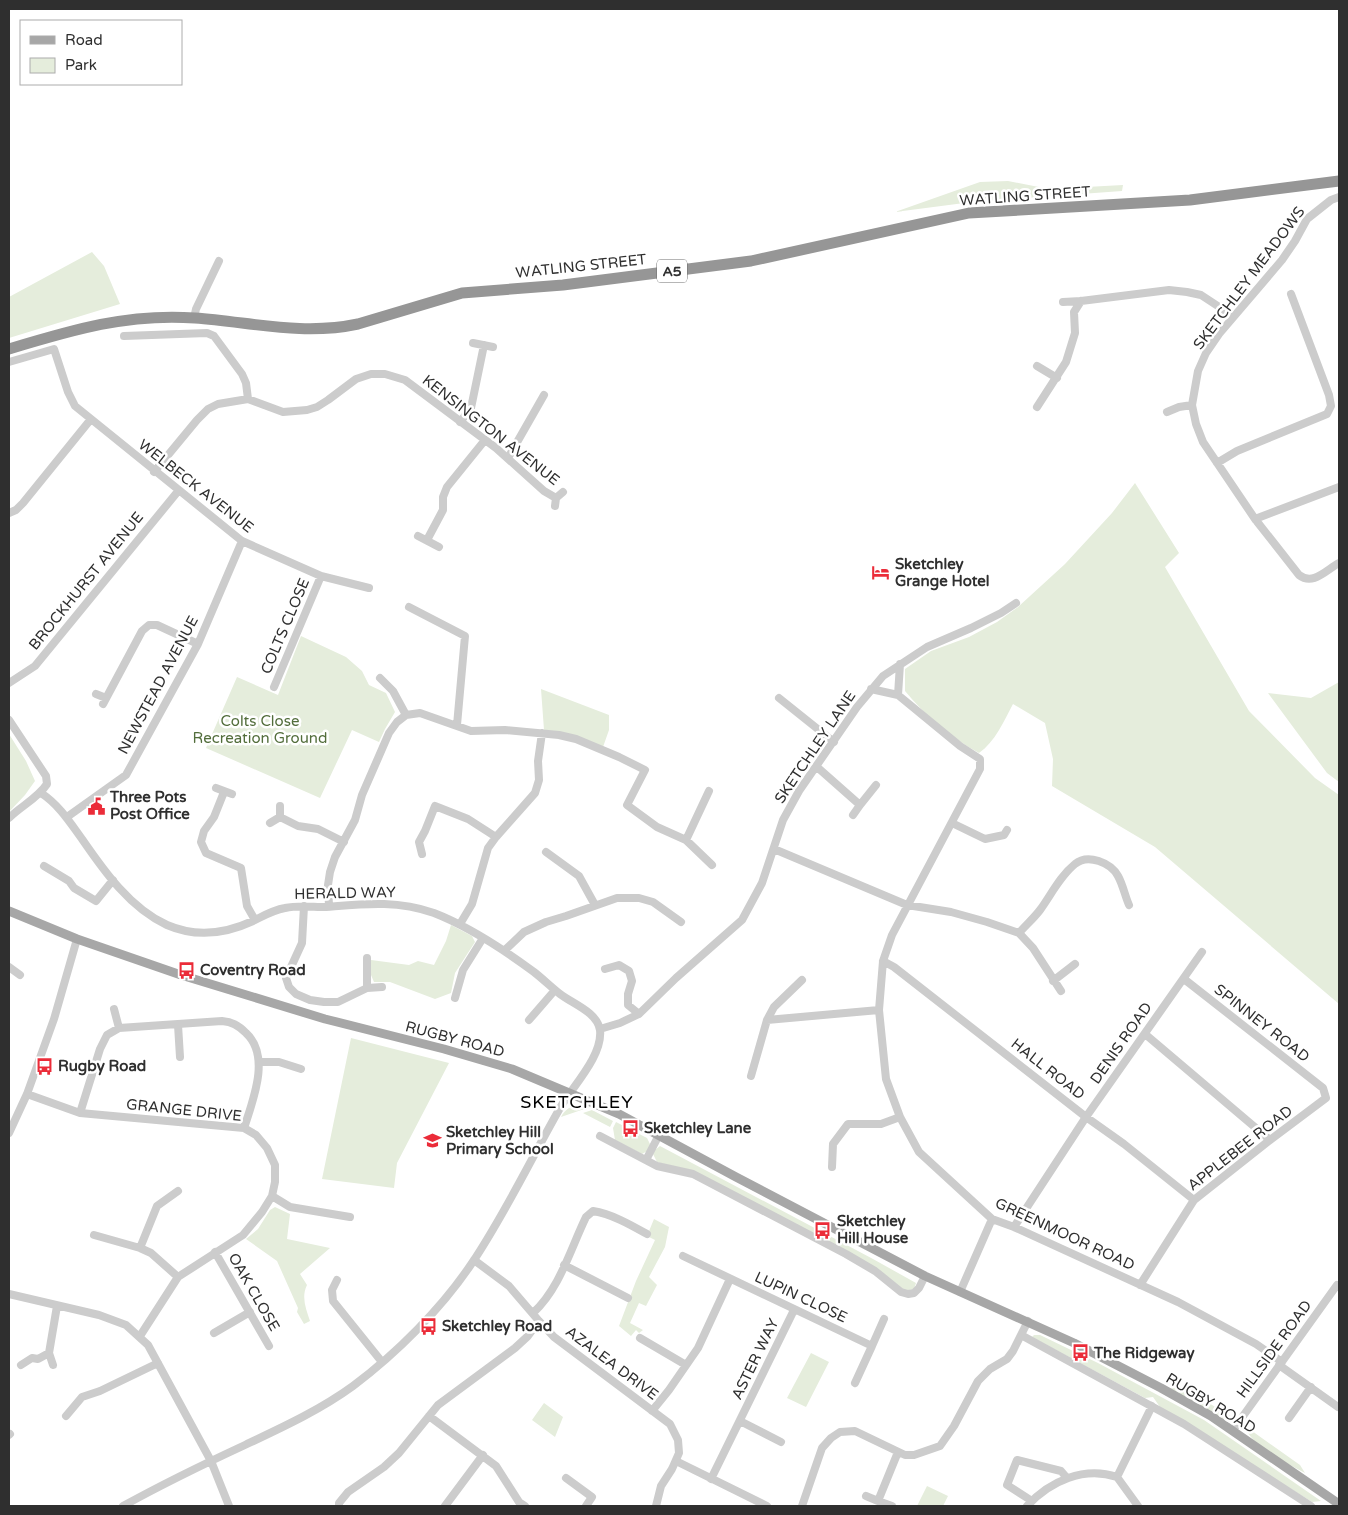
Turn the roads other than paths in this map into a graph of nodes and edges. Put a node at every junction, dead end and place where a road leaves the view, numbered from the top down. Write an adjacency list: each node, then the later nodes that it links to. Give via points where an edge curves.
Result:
1 (1339, 181): 8 (highway, WATLING STREET / A5, via 1180,200 969,213 751,261 563,285 462,293 341,328 290,329)
2 (1339, 197): 7 (street, SKETCHLEY MEADOWS, via 1307,219 1282,260)
3 (219, 262): 8 (street)
4 (1291, 294): 28 (street, via 1330,406 1326,414 1236,451)
5 (1081, 301): 6 (street); 7 (street, via 1169,290 1201,295); 18 (street, via 1074,312 1075,333 1070,353)
6 (1063, 302)
7 (1233, 316): 21 (street, SKETCHLEY MEADOWS, via 1206,353 1198,371)
8 (194, 318): 15 (highway, WATLING STREET / A5, via 121,320)
9 (124, 336): 10 (street)
10 (133, 336): 12 (street); 20 (street, via 207,333 214,336 242,374)
11 (473, 343): 13 (street)
12 (133, 345)
13 (484, 345): 14 (street); 25 (street, via 471,408)
14 (493, 347)
15 (9, 349)
16 (9, 362): 24 (street, WELBECK AVENUE, via 54,349 75,406)
17 (1037, 366): 18 (street)
18 (1057, 378): 22 (street)
19 (544, 395): 27 (street)
20 (248, 399): 25 (street, KENSINGTON AVENUE, via 283,412 307,410 317,407 356,379 385,374 406,380); 29 (street, KENSINGTON AVENUE, via 208,409)
21 (1192, 405): 23 (street); 28 (street, SKETCHLEY MEADOWS, via 1203,442)
22 (1037, 407)
23 (1167, 412)
24 (91, 419): 29 (street, WELBECK AVENUE); 33 (street, via 23,503)
25 (460, 422): 26 (street, KENSINGTON AVENUE)
26 (485, 440): 27 (street, KENSINGTON AVENUE); 36 (street, via 447,487 442,510)
27 (508, 458): 32 (street, KENSINGTON AVENUE, via 544,491)
28 (1217, 463): 34 (street, SKETCHLEY MEADOWS)
29 (154, 472): 31 (street, WELBECK AVENUE)
30 (1339, 487): 34 (street)
31 (179, 490): 37 (street, WELBECK AVENUE); 47 (street, BROCKHURST AVENUE, via 35,666)
32 (558, 499)
33 (9, 513)
34 (1255, 519): 39 (street, SKETCHLEY MEADOWS, via 1304,579 1310,580)
35 (418, 536): 36 (street)
36 (428, 540): 38 (street)
37 (242, 541): 40 (street, WELBECK AVENUE); 44 (street, NEWSTEAD AVENUE)
38 (439, 547)
39 (1339, 563)
40 (321, 576): 41 (street, WELBECK AVENUE); 48 (street, COLTS CLOSE)
41 (369, 588)
42 (1016, 603): 45 (street, SKETCHLEY LANE)
43 (409, 607): 55 (street, via 465,636)
44 (198, 644): 50 (street, via 157,626 149,626 142,631 104,701); 66 (street, NEWSTEAD AVENUE, via 126,775)
45 (900, 664): 49 (street, SKETCHLEY LANE); 51 (street)
46 (380, 678): 53 (street, via 393,691)
47 (9, 683)
48 (274, 687)
49 (871, 689): 51 (street); 57 (street, SKETCHLEY LANE)
50 (96, 694)
51 (898, 695): 70 (street, GREENMOOR ROAD, via 980,759 980,769)
52 (780, 698): 57 (street)
53 (406, 715): 55 (street, via 420,713); 74 (street, via 389,733)
54 (9, 720): 61 (street, via 46,776 47,784)
55 (457, 725): 56 (street, via 471,731)
56 (542, 733): 72 (street, via 535,793); 73 (street, via 576,739 645,770 627,805 657,828)
57 (834, 742): 58 (street, SKETCHLEY LANE)
58 (817, 767): 64 (street); 75 (street, SKETCHLEY LANE, via 795,798)
59 (876, 785): 64 (street)
60 (709, 791): 73 (street)
61 (41, 793): 66 (street, HERALD WAY, via 55,802); 68 (street)
62 (232, 794): 87 (street, via 220,790 218,810 204,831 201,842 206,853 241,868 247,906)
63 (280, 806): 67 (street)
64 (860, 806): 65 (street)
65 (853, 815)
66 (67, 817): 80 (street, HERALD WAY)
67 (280, 817): 69 (street); 74 (street, via 298,826 318,829)
68 (9, 818)
69 (270, 823)
70 (952, 823): 71 (street, via 985,839 1004,836); 81 (street, GREENMOOR ROAD)
71 (1007, 830)
72 (496, 837): 77 (street, via 468,819 434,806 420,842); 89 (street, via 488,848 472,904)
73 (686, 840): 78 (street)
74 (344, 842): 85 (street, via 330,872)
75 (774, 849): 81 (street); 111 (street, SKETCHLEY LANE, via 762,882 742,920)
76 (546, 852): 82 (street, via 579,876)
77 (422, 854)
78 (712, 865)
79 (44, 866): 80 (street, via 96,901)
80 (113, 880): 87 (street, HERALD WAY, via 140,908 168,925 195,933 222,932)
81 (907, 904): 90 (street, via 951,912); 96 (street, GREENMOOR ROAD)
82 (595, 905): 88 (street, via 617,898 639,898 653,902); 93 (street, via 524,932)
83 (1129, 905): 90 (street, via 1115,870 1099,861 1087,860 1076,863 1066,872 1039,912)
84 (304, 906): 85 (street, HERALD WAY); 87 (street, HERALD WAY, via 281,909); 105 (street, via 302,942 286,978 289,987 296,994 324,1002 338,1002)
85 (329, 906): 89 (street, HERALD WAY, via 402,905)
86 (9, 911): 91 (main road, RUGBY ROAD)
87 (255, 920)
88 (681, 922)
89 (460, 924): 92 (street, HERALD WAY)
90 (1019, 933): 103 (street, via 1033,948)
91 (77, 938): 123 (main road, RUGBY ROAD, via 181,975 325,1019 503,1066); 124 (street, via 54,1019)
92 (483, 938): 93 (street, HERALD WAY); 108 (street, via 463,970)
93 (504, 951): 106 (street, HERALD WAY)
94 (1202, 952): 101 (street, DENIS ROAD)
95 (367, 958): 105 (street)
96 (883, 961): 110 (street, GREENMOOR ROAD); 127 (street, HALL ROAD, via 894,966)
97 (1075, 964): 103 (street)
98 (9, 967): 100 (street)
99 (605, 969): 111 (street, via 619,965 629,971 632,981 628,1005)
100 (20, 975)
101 (1184, 979): 117 (street, DENIS ROAD); 122 (street, SPINNEY ROAD)
102 (802, 980): 113 (street, via 774,1007)
103 (1053, 981): 107 (street)
104 (382, 987): 105 (street)
105 (367, 988)
106 (555, 990): 112 (street); 116 (street, HERALD WAY, via 594,1018)
107 (1060, 991)
108 (455, 998)
109 (114, 1009): 115 (street)
110 (879, 1010): 113 (street); 126 (street, GREENMOOR ROAD, via 886,1079)
111 (639, 1014): 116 (street, SKETCHLEY LANE)
112 (529, 1020)
113 (766, 1020): 121 (street)
114 (178, 1025): 115 (street); 118 (street); 119 (street, via 231,1022 253,1040)
115 (118, 1028): 125 (street, via 107,1035 100,1049)
116 (600, 1029): 123 (street, via 593,1056)
117 (1145, 1034): 127 (street, DENIS ROAD); 132 (street)
118 (180, 1057)
119 (260, 1062): 120 (street, via 279,1062); 128 (street)
120 (301, 1068)
121 (751, 1076)
122 (1323, 1088): 132 (street, APPLEBEE ROAD, via 1326,1098)
123 (571, 1093): 131 (main road, RUGBY ROAD); 146 (street)
124 (27, 1094): 125 (street, GRANGE DRIVE); 130 (street)
125 (80, 1113): 128 (street, GRANGE DRIVE)
126 (900, 1117): 134 (street, via 881,1124 848,1124 833,1144); 139 (street, GREENMOOR ROAD, via 919,1152)
127 (1086, 1117): 137 (street, HALL ROAD); 140 (street, DENIS ROAD)
128 (244, 1128): 136 (street, GRANGE DRIVE, via 256,1135 267,1148 275,1165)
129 (610, 1131): 133 (street, via 602,1138)
130 (9, 1132)
131 (659, 1135): 133 (street); 148 (main road, RUGBY ROAD)
132 (1270, 1140): 137 (street, APPLEBEE ROAD)
133 (646, 1160): 148 (street, via 657,1166 693,1174 846,1254 901,1292 914,1293)
134 (832, 1167)
135 (178, 1191): 143 (street, via 157,1206)
136 (272, 1196): 138 (street, via 290,1207); 144 (street, GRANGE DRIVE, via 243,1235)
137 (1194, 1200): 152 (street, APPLEBEE ROAD)
138 (350, 1217)
139 (992, 1219): 140 (street, GREENMOOR ROAD); 154 (street)
140 (1014, 1227): 152 (street, GREENMOOR ROAD)
141 (648, 1234): 147 (street, via 593,1211 586,1217)
142 (94, 1235): 143 (street)
143 (140, 1248): 149 (street, via 151,1253)
144 (215, 1252): 149 (street, GRANGE DRIVE); 159 (street, OAK CLOSE)
145 (683, 1256): 150 (street, LUPIN CLOSE, via 695,1258)
146 (474, 1260): 160 (street, AZALEA DRIVE, via 509,1286); 171 (street, via 433,1312)
147 (564, 1265): 156 (street); 160 (street, via 553,1289)
148 (925, 1276): 154 (main road, RUGBY ROAD)
149 (178, 1277): 166 (street, GRANGE DRIVE)
150 (730, 1279): 158 (street, LUPIN CLOSE); 176 (street, via 698,1348)
151 (338, 1280): 171 (street, via 332,1290 333,1301)
152 (1140, 1285): 174 (street, GREENMOOR ROAD, via 1256,1344)
153 (1339, 1286): 174 (street, HILLSIDE ROAD)
154 (960, 1292): 163 (main road, RUGBY ROAD)
155 (9, 1294): 157 (street)
156 (628, 1298)
157 (57, 1306): 166 (street, via 99,1315 126,1326); 170 (street)
158 (794, 1310): 169 (street, LUPIN CLOSE); 185 (street, ASTER WAY)
159 (250, 1312): 164 (street); 168 (street, OAK CLOSE)
160 (532, 1313): 162 (street, AZALEA DRIVE)
161 (884, 1319): 169 (street)
162 (539, 1321): 181 (street, AZALEA DRIVE, via 554,1337); 183 (street, via 515,1348 438,1405)
163 (1028, 1321): 165 (street); 186 (main road, RUGBY ROAD, via 1154,1384)
164 (214, 1333)
165 (1021, 1335): 179 (street); 188 (street, via 1007,1359 978,1381 940,1446 914,1455)
166 (140, 1336): 172 (street)
167 (640, 1338): 176 (street)
168 (269, 1346)
169 (872, 1346): 177 (street)
170 (49, 1353): 173 (street); 175 (street)
171 (382, 1362): 190 (street, via 314,1411)
172 (158, 1363): 182 (street, via 82,1397); 190 (street)
173 (54, 1364)
174 (1280, 1364): 178 (street, GREENMOOR ROAD); 186 (street, HILLSIDE ROAD)
175 (21, 1365)
176 (686, 1365): 181 (street)
177 (855, 1383)
178 (1311, 1386): 180 (street, GREENMOOR ROAD); 184 (street)
179 (1152, 1406): 192 (street); 211 (street)
180 (1339, 1406)
181 (652, 1411): 191 (street, AZALEA DRIVE, via 670,1424 678,1440 680,1453)
182 (66, 1416)
183 (429, 1416): 189 (street); 202 (street, via 384,1467 348,1492)
184 (1288, 1418)
185 (740, 1421): 187 (street, ASTER WAY); 195 (street, ASTER WAY)
186 (1233, 1430): 199 (main road, RUGBY ROAD)
187 (781, 1442)
188 (898, 1452): 197 (street); 208 (street, via 855,1431 840,1432 822,1448)
189 (483, 1455): 203 (street); 204 (street, via 496,1466 518,1502)
190 (211, 1461): 200 (street); 201 (street)
191 (676, 1462): 195 (street); 206 (street, AZALEA DRIVE, via 661,1486)
192 (1117, 1477): 194 (street, via 1083,1474); 210 (street)
193 (566, 1478): 205 (street, via 592,1497)
194 (1067, 1478): 198 (street, via 1048,1488); 198 (street, via 1061,1471 1017,1460 1007,1485)
195 (711, 1479): 207 (street)
196 (866, 1496): 197 (street)
197 (878, 1501): 209 (street)
198 (1030, 1504)
199 (1339, 1504)
200 (123, 1506)
201 (229, 1506)
202 (339, 1506)
203 (445, 1506)
204 (525, 1506)
205 (586, 1506)
206 (656, 1506)
207 (767, 1506)
208 (802, 1506)
209 (892, 1506)
210 (1138, 1506)
211 (1311, 1506)

